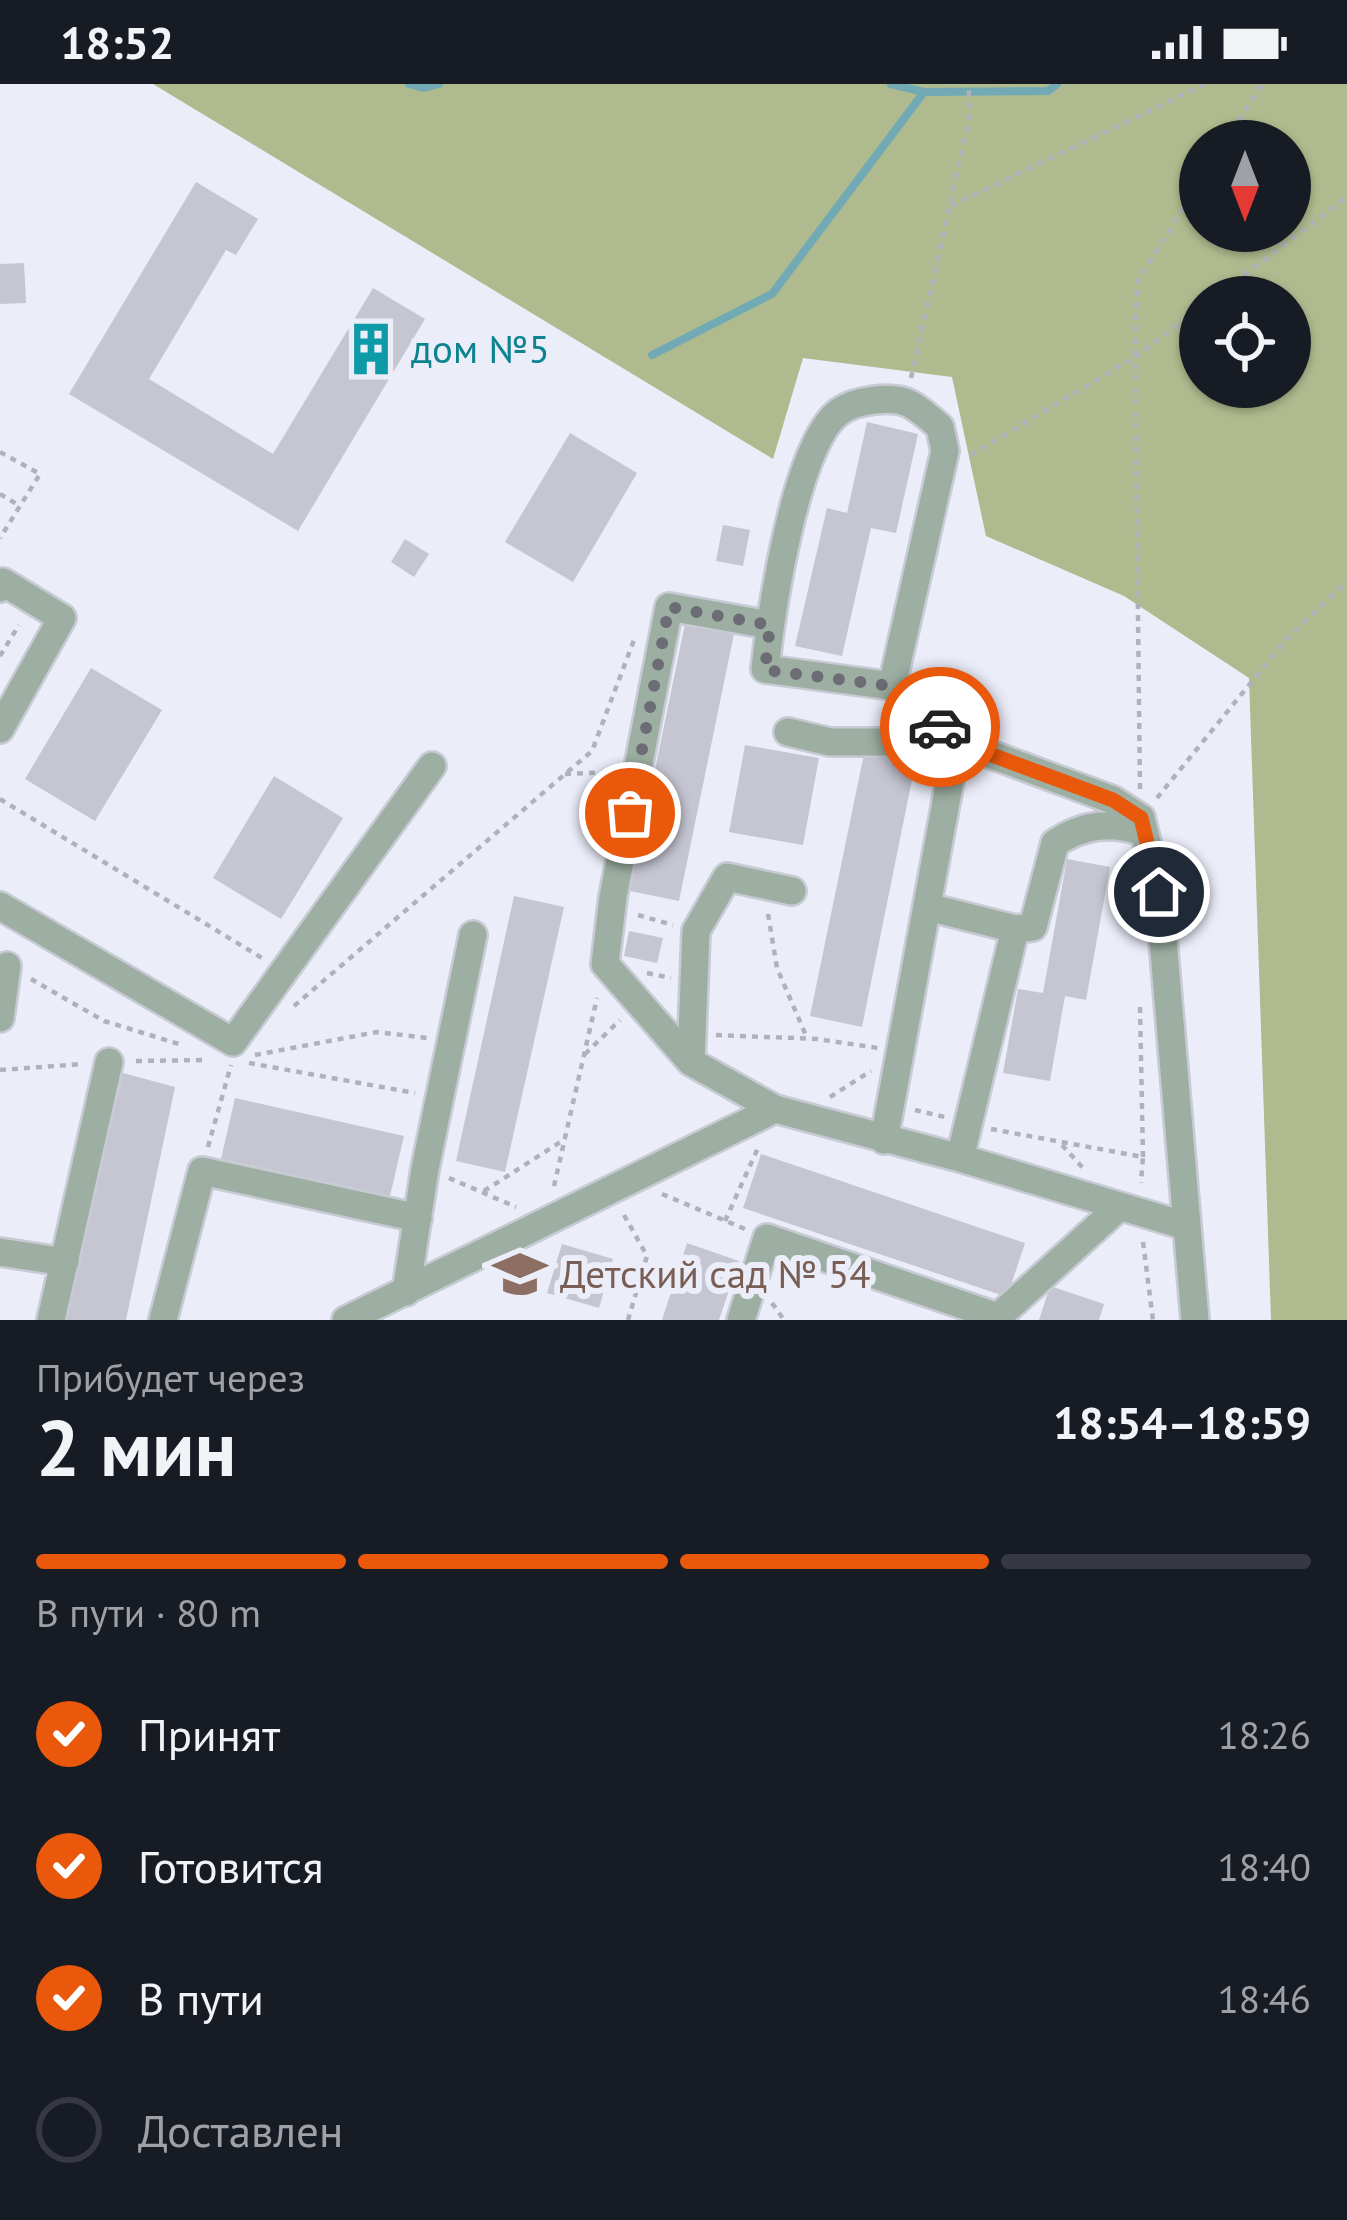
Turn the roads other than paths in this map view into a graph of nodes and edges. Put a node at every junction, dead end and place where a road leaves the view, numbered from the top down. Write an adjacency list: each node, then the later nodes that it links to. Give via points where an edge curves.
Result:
1 (0, 588): 4 (lane, via 3,582 62,618)
2 (770, 625): 3 (lane, via 765,670); 3 (lane, via 799,488 821,433 860,401 906,401 940,427 945,451); 16 (lane, via 669,607 612,908 605,964)
3 (892, 686): 6 (lane)
4 (0, 729)
5 (788, 732): 6 (lane, via 830,742)
6 (957, 742): 8 (lane, via 1113,800); 11 (lane)
7 (432, 766): 10 (lane, via 232,1042)
8 (1143, 825): 12 (lane, via 1074,830 1055,843 1033,927); 23 (lane, via 1159,892)
9 (792, 891): 16 (lane, via 727,877 696,931)
10 (0, 906)
11 (928, 907): 12 (lane); 19 (lane)
12 (1015, 929): 20 (lane)
13 (473, 934): 22 (lane)
14 (8, 966): 15 (lane)
15 (0, 1018)
16 (691, 1048): 18 (lane)
17 (109, 1062): 25 (lane)
18 (775, 1109): 19 (lane); 26 (lane)
19 (884, 1140): 20 (lane)
20 (960, 1158): 21 (lane)
21 (1129, 1210): 23 (lane); 27 (lane)
22 (418, 1218): 26 (lane); 29 (lane, via 202,1171)
23 (1186, 1226): 32 (lane)
24 (0, 1252): 25 (lane)
25 (64, 1262): 28 (lane)
26 (406, 1292): 30 (lane)
27 (997, 1318): 31 (lane, via 767,1238)
28 (51, 1320)
29 (163, 1320)
30 (346, 1320)
31 (741, 1320)
32 (1196, 1320)

